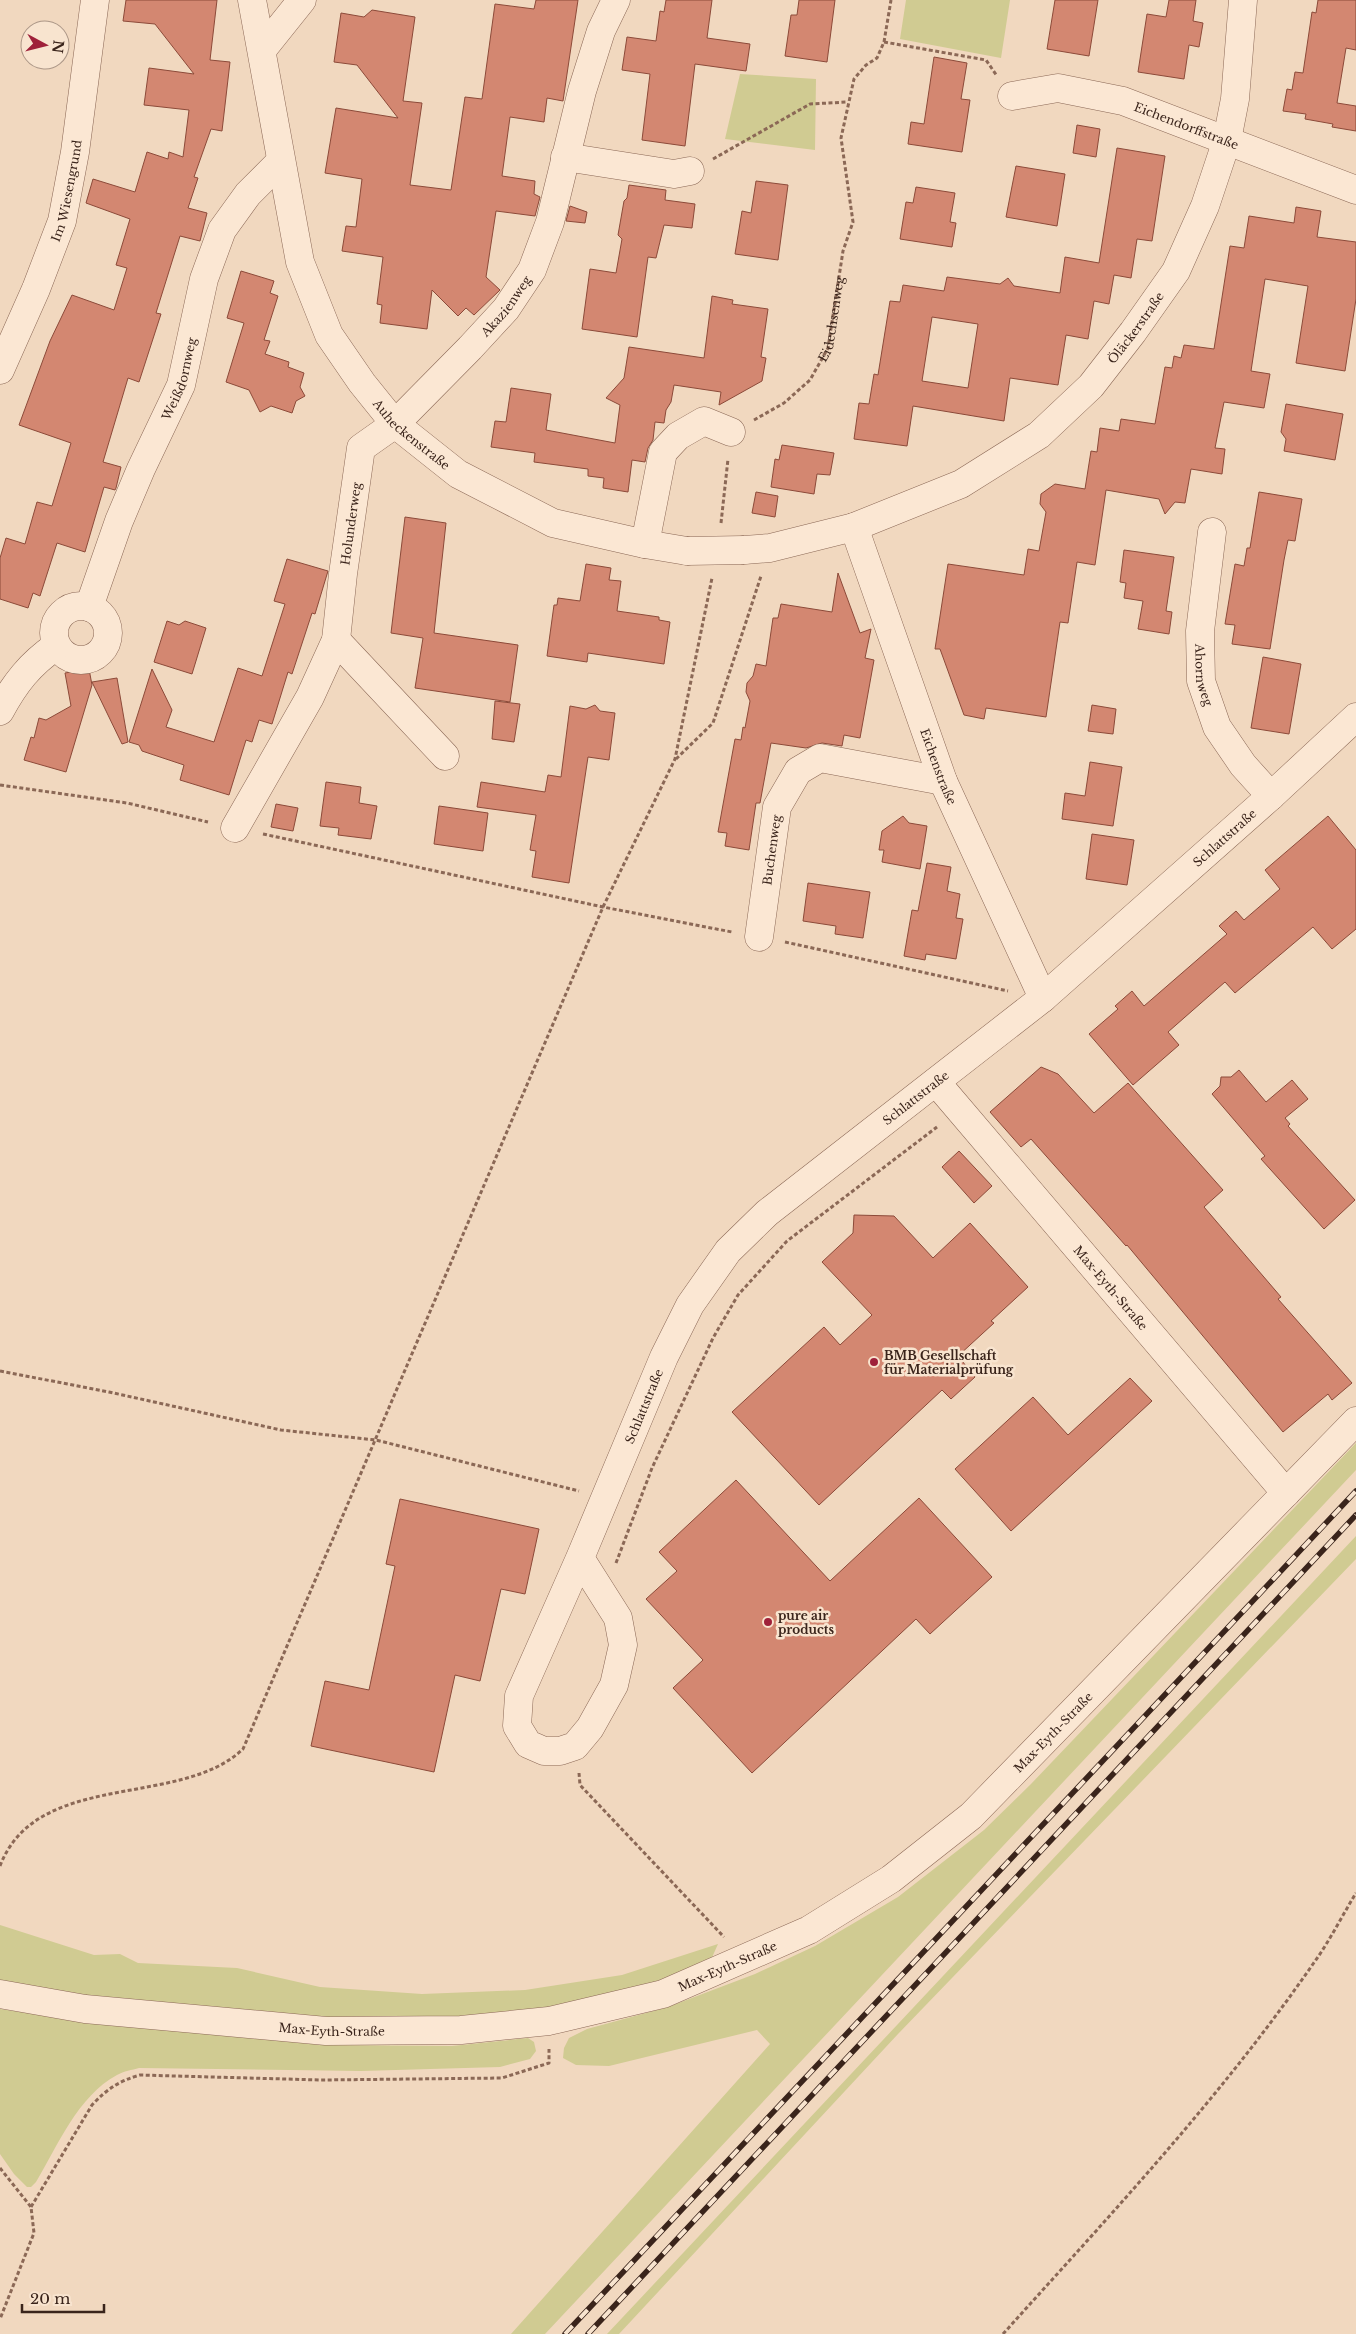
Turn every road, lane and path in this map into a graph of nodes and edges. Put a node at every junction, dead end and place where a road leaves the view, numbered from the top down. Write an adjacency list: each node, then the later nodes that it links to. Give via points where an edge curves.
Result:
1 (95, 0): 16 (street, Im Wiesengrund, via 75,152 62,221)
2 (252, 0): 8 (street, Auheckenstraße)
3 (302, 0): 8 (street)
4 (616, 0): 12 (street, Akazienweg, via 600,31)
5 (891, 0): 7 (path, Eidechsenweg)
6 (1243, 0): 11 (street, Öläckerstraße, via 1236,99)
7 (884, 42): 9 (path, via 986,60); 10 (path, Eidechsenweg, via 877,58 854,79)
8 (262, 50): 13 (street, Auheckenstraße)
9 (1012, 96): 11 (street, Eichendorffstraße, via 1058,88 1123,101)
10 (847, 102): 14 (path, via 810,104); 18 (path, Eidechsenweg, via 841,138 853,222 841,259 828,348 810,380 784,403)
11 (1227, 140): 15 (street, Eichendorffstraße); 20 (street, Öläckerstraße, via 1205,206 1176,270 1091,386 1039,435 961,484)
12 (565, 157): 14 (street, via 674,174); 17 (street, Akazienweg, via 550,222 532,270 506,309)
13 (280, 162): 17 (street, Auheckenstraße, via 300,262 330,335); 25 (street, Weißdornweg, via 248,194 222,230 204,279 182,385 119,521)
14 (690, 171)
15 (1356, 190)
16 (0, 370)
17 (395, 424): 22 (street, Auheckenstraße, via 458,474 553,523); 26 (street, Holunderweg, via 361,448 342,574)
18 (731, 432): 19 (path); 22 (street, via 704,421 678,436 662,452)
19 (722, 517)
20 (854, 527): 23 (street, Auheckenstraße); 32 (street, Eichenstraße)
21 (1212, 532): 34 (street, Ahornweg, via 1200,631 1201,681 1218,727 1243,765)
22 (645, 544): 23 (street, Auheckenstraße, bridge, via 687,551)
23 (757, 549): 31 (path, via 713,723)
24 (713, 574): 31 (path)
25 (90, 607): 27 (street, via 68,608 60,615 54,625); 27 (street, via 105,621 108,631 107,642 101,651 93,658 77,660 62,654)
26 (336, 640): 30 (street); 35 (street, Holunderweg, via 310,697)
27 (56, 646): 28 (street, via 36,659 12,689)
28 (0, 711)
29 (1356, 717): 34 (street, Schlattstraße)
30 (445, 756)
31 (675, 760): 36 (path)
32 (943, 782): 37 (street, Buchenweg, via 820,758 798,771 776,807); 39 (street, Eichenstraße)
33 (0, 785): 35 (path, via 127,803)
34 (1271, 796): 39 (street, Schlattstraße)
35 (235, 828): 36 (path)
36 (603, 907): 37 (path); 44 (path)
37 (759, 937): 38 (path)
38 (988, 986)
39 (1043, 998): 40 (street, Schlattstraße)
40 (936, 1082): 41 (street, Max-Eyth-Straße); 46 (street, Schlattstraße, via 767,1213 728,1251 690,1305)
41 (959, 1111): 45 (street, Max-Eyth-Straße); 48 (path, via 786,1241 738,1296 713,1338 652,1468)
42 (0, 1371): 44 (path, via 282,1430)
43 (1356, 1421): 45 (street, Max-Eyth-Straße)
44 (376, 1440): 46 (path); 50 (path, via 243,1749 230,1762 204,1773 71,1804 44,1814 22,1831)
45 (1286, 1494): 52 (street, Max-Eyth-Straße, via 971,1816 891,1879 809,1930)
46 (604, 1498): 47 (street, Schlattstraße)
47 (580, 1558): 48 (street); 49 (street, Schlattstraße, via 519,1696 517,1726 528,1744 544,1751 560,1751)
48 (603, 1590): 49 (street, via 618,1618 623,1645 614,1684 590,1728)
49 (575, 1746): 52 (path, via 580,1785)
50 (0, 1866)
51 (1356, 1893): 58 (path, via 1314,1963 1238,2066 1166,2153)
52 (745, 1959): 54 (street, Max-Eyth-Straße, via 663,1994)
53 (0, 1994): 54 (street, Max-Eyth-Straße, via 85,2009 326,2031 461,2030)
54 (549, 2021): 56 (path, via 549,2063 502,2078 321,2080 140,2075 122,2080 105,2090 92,2105)
55 (0, 2168): 56 (path)
56 (31, 2207): 57 (path, via 34,2233)
57 (0, 2319)
58 (1003, 2334)

